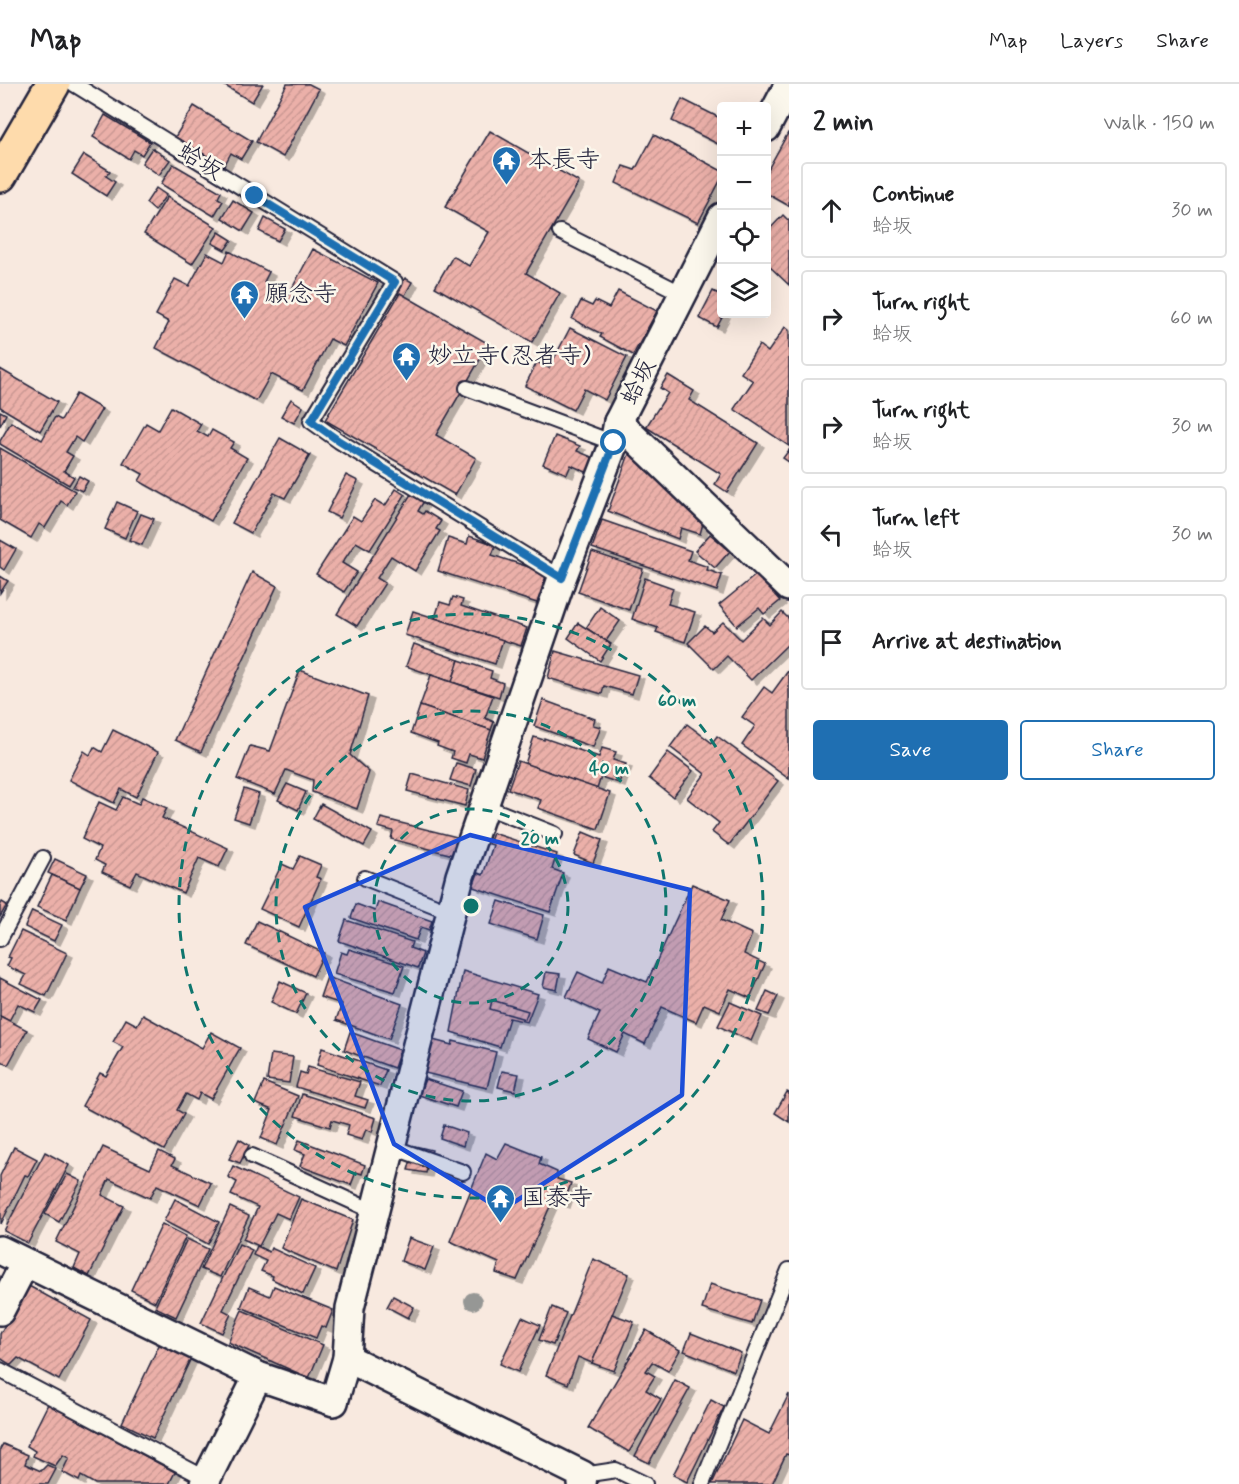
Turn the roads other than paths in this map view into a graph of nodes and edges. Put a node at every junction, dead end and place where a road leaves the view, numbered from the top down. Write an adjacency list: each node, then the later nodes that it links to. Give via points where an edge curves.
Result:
1 (53, 84): 5 (highway)
2 (74, 84): 11 (lane, 蛤坂, via 395,282 311,421)
3 (789, 84): 4 (street)
4 (771, 118)
5 (0, 175)
6 (717, 227): 8 (street, 蛤坂)
7 (560, 232): 8 (lane)
8 (683, 294): 10 (street, 蛤坂)
9 (467, 388): 10 (lane)
10 (616, 433): 11 (street, 蛤坂); 12 (street)
11 (562, 578): 13 (street)
12 (789, 587)
13 (484, 806): 14 (lane); 17 (street)
14 (555, 834)
15 (43, 858): 18 (lane)
16 (365, 878): 17 (lane)
17 (451, 912): 19 (street)
18 (0, 939)
19 (392, 1147): 21 (lane); 22 (street)
20 (252, 1156): 22 (lane)
21 (462, 1172)
22 (375, 1212): 27 (street, via 350,1308)
23 (0, 1250): 24 (street)
24 (25, 1263): 26 (street); 29 (street)
25 (789, 1270): 33 (lane)
26 (0, 1311)
27 (347, 1358): 29 (street, via 334,1402); 30 (street)
28 (0, 1370): 31 (lane)
29 (258, 1376): 31 (street)
30 (583, 1479): 32 (lane, via 616,1470)
31 (206, 1482)
32 (645, 1484)
33 (702, 1484)

